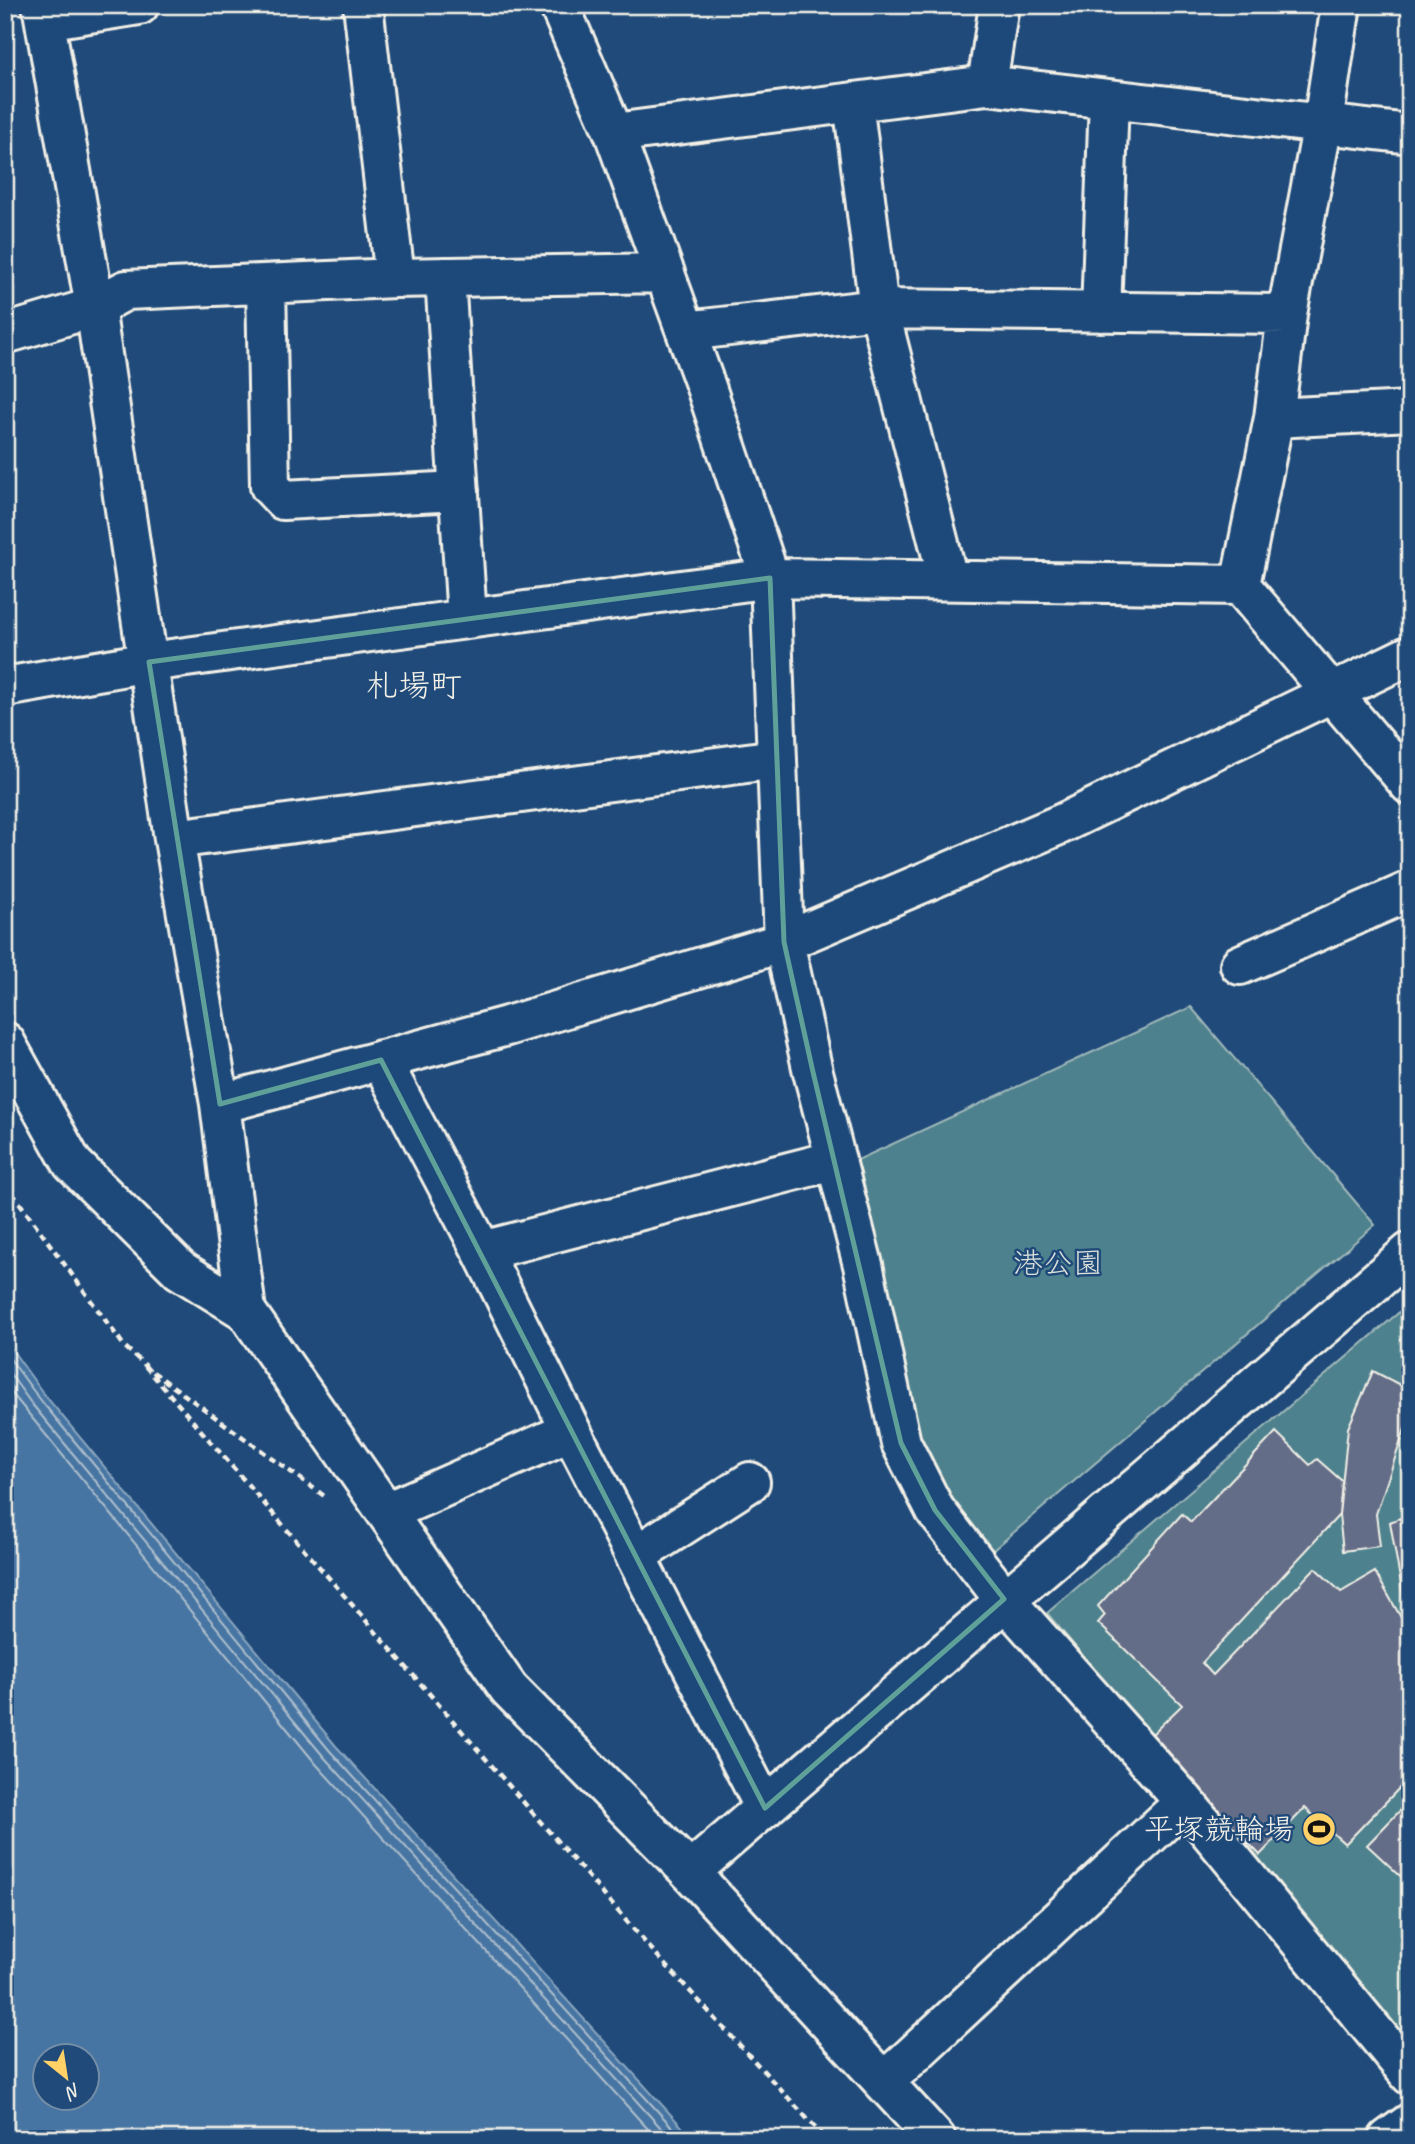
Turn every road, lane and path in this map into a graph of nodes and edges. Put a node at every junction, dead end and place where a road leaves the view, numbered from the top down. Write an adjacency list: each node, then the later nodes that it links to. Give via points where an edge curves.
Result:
1 (139, 5): 6 (street)
2 (363, 5): 15 (street)
3 (559, 5): 11 (street)
4 (999, 5): 7 (street)
5 (1341, 5): 10 (street)
6 (43, 12): 17 (street)
7 (987, 85): 8 (street); 9 (street)
8 (1109, 99): 10 (street); 19 (street)
9 (853, 102): 11 (street); 18 (street)
10 (1323, 123): 12 (street); 20 (street)
11 (614, 133): 13 (street)
12 (1410, 134)
13 (665, 273): 14 (street); 21 (street)
14 (445, 277): 15 (street); 25 (street)
15 (395, 278): 16 (street)
16 (266, 284): 17 (street, via 126,290); 25 (street, via 270,486 283,500)
17 (95, 307): 22 (street); 31 (street)
18 (879, 309): 19 (street); 21 (street); 27 (street)
19 (1101, 312): 20 (street)
20 (1287, 314): 24 (street)
21 (686, 331): 26 (street)
22 (5, 334)
23 (1410, 411): 24 (street)
24 (1274, 418): 28 (street)
25 (459, 491): 29 (street)
26 (770, 578): 27 (street); 29 (street); 34 (street)
27 (948, 579): 28 (street)
28 (1240, 585): 33 (street)
29 (467, 619): 31 (street)
30 (1410, 655): 33 (street)
31 (149, 662): 32 (street); 36 (street)
32 (5, 687)
33 (1331, 694): 35 (street); 38 (street, via 1061,824)
34 (778, 759): 36 (street); 38 (street)
35 (1410, 785)
36 (174, 839): 42 (street)
37 (1410, 891): 39 (street)
38 (784, 942): 41 (street); 43 (street)
39 (1240, 965)
40 (5, 1042): 47 (street, via 72,1163 180,1270)
41 (381, 1060): 42 (street); 45 (street)
42 (220, 1104): 47 (street)
43 (836, 1160): 45 (street); 54 (street, via 901,1444 935,1510)
44 (5, 1183): 48 (path, via 125,1347)
45 (482, 1251): 49 (street)
46 (1410, 1252): 54 (street)
47 (246, 1311): 52 (street)
48 (145, 1366): 51 (path); 61 (path, via 643,1940)
49 (570, 1431): 52 (street); 53 (street)
50 (750, 1482): 53 (street)
51 (331, 1501)
52 (387, 1512): 57 (street, via 509,1689)
53 (635, 1556): 56 (street)
54 (1004, 1599): 55 (street); 56 (street)
55 (1185, 1802): 58 (street); 59 (street)
56 (765, 1808): 57 (street)
57 (690, 1872): 59 (street)
58 (1410, 2074)
59 (885, 2081): 62 (street)
60 (1410, 2123): 63 (street)
61 (825, 2139)
62 (936, 2139)
63 (1388, 2139)

